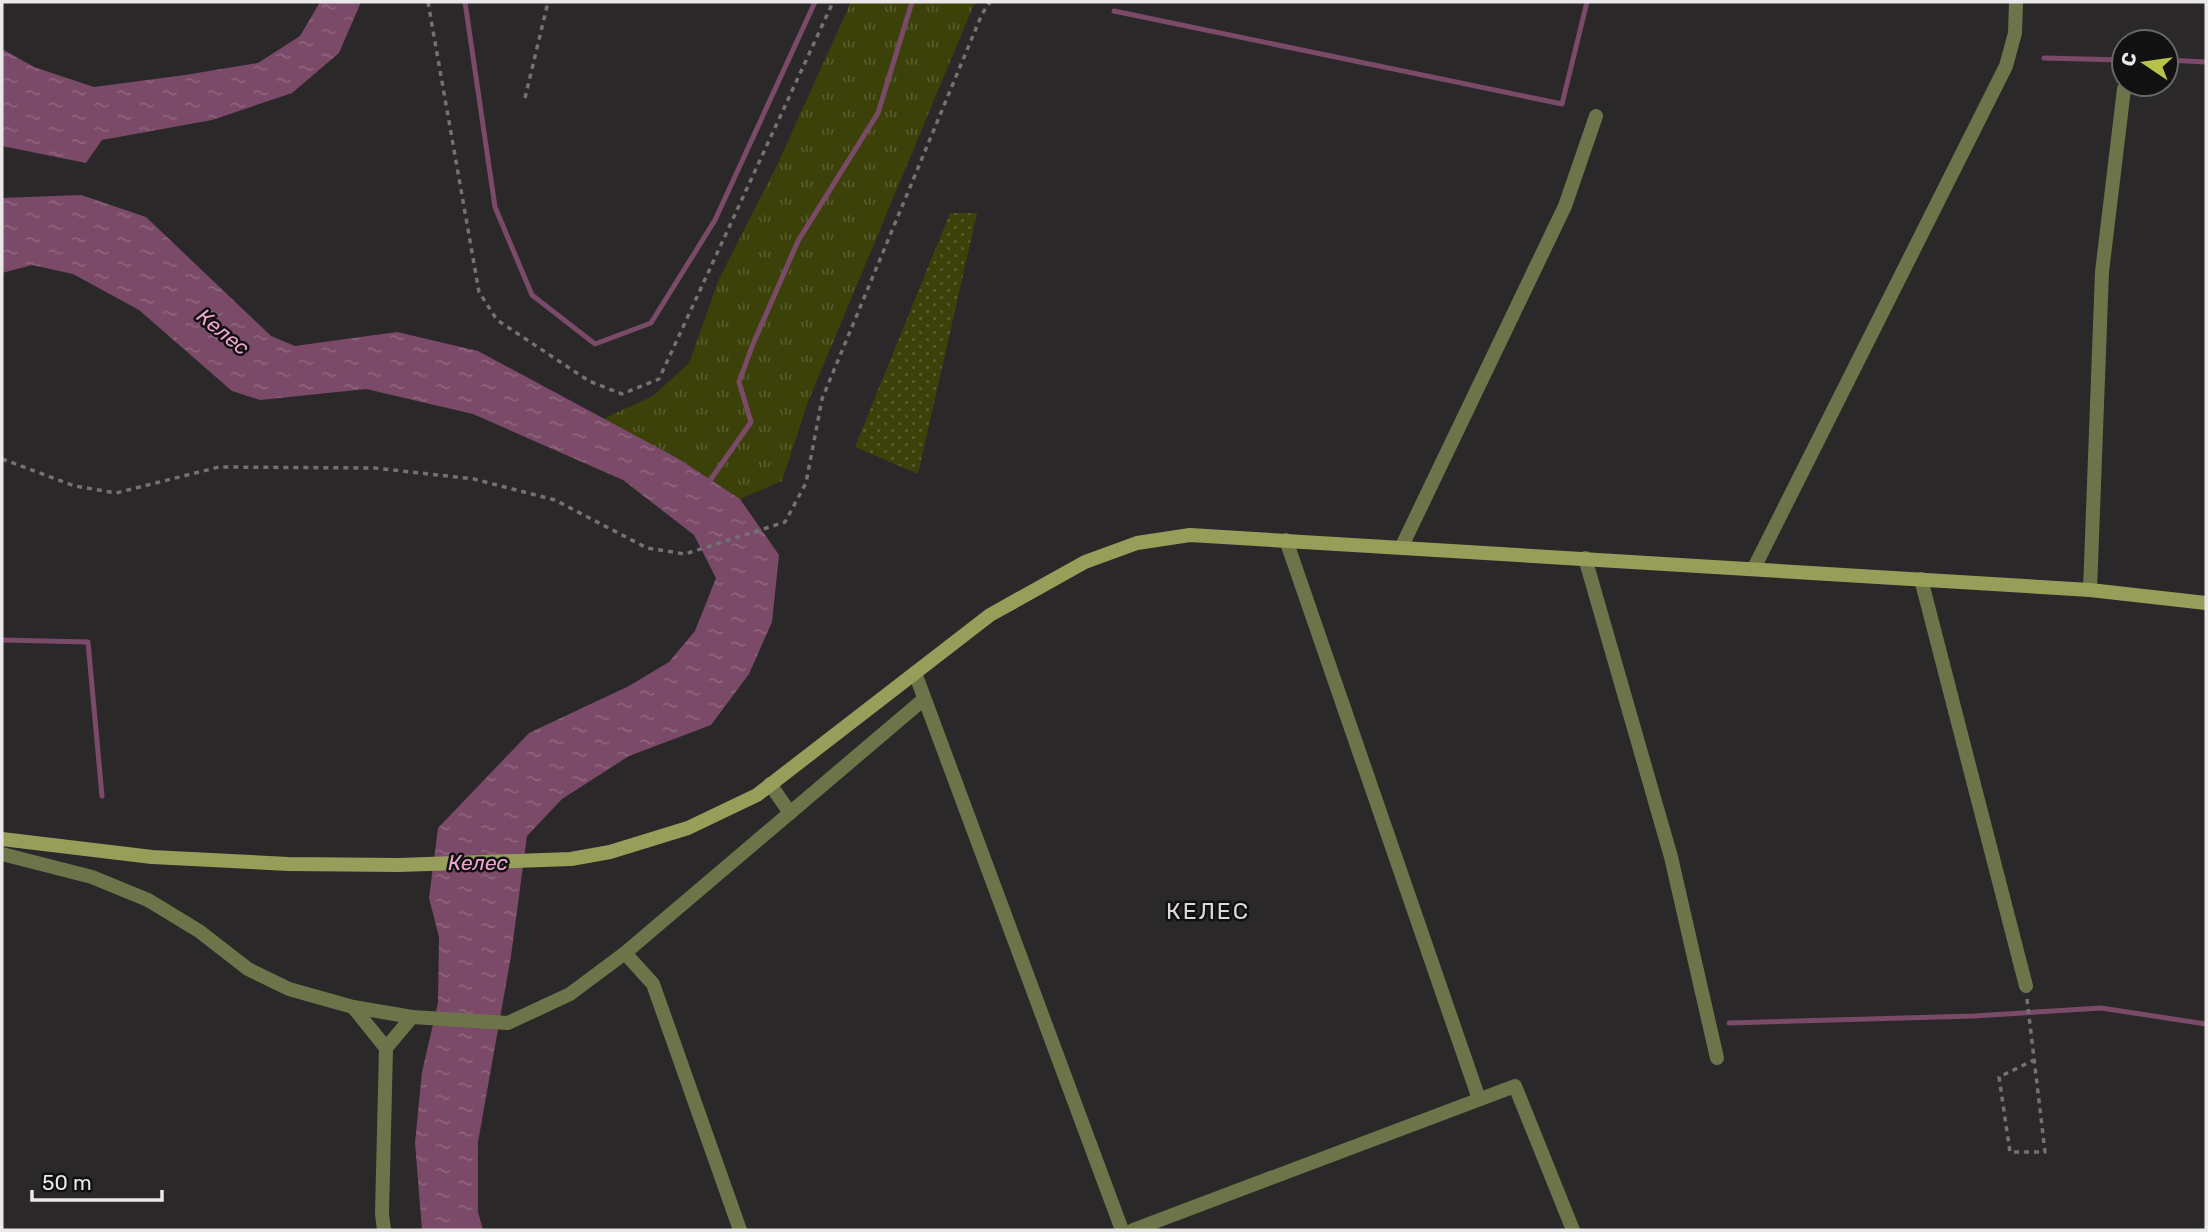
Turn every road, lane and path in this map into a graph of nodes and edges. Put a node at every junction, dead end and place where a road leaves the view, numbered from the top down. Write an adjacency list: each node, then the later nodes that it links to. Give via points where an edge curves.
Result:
1 (428, 2): 3 (path, via 480,292 496,320 589,381 622,394 659,379)
2 (548, 2): 6 (path)
3 (832, 2)
4 (990, 2): 9 (path, via 821,399 806,483 785,522 685,554 647,548 555,499 474,479 375,468 219,467 116,493 75,486)
5 (2016, 2): 13 (street, via 2015,33 2006,66)
6 (525, 98)
7 (2123, 98): 15 (street, via 2102,272)
8 (1596, 116): 11 (street, via 1565,206)
9 (2, 459)
10 (1286, 540): 11 (main road); 17 (main road, via 1190,535 1137,543 1085,562 990,615); 30 (street)
11 (1402, 546): 12 (main road)
12 (1585, 558): 13 (main road); 28 (street, via 1671,857)
13 (1754, 568): 14 (main road)
14 (1921, 579): 15 (main road); 24 (street)
15 (2090, 590): 16 (main road)
16 (2206, 603)
17 (915, 673): 18 (street); 19 (main road)
18 (924, 699): 20 (street); 33 (street)
19 (770, 785): 20 (street); 21 (main road, via 688,828 571,859 288,864 152,858)
20 (790, 813): 23 (street)
21 (2, 839)
22 (2, 854): 25 (street, via 92,877 148,900 248,969 289,989)
23 (625, 953): 26 (street, via 570,994 508,1023); 32 (street, via 653,984)
24 (2026, 986): 29 (path)
25 (353, 1007): 26 (street); 27 (street)
26 (412, 1017): 27 (street)
27 (386, 1048): 31 (street)
28 (1717, 1058)
29 (2034, 1060): 29 (path, via 2045,1152 2010,1152 1998,1077)
30 (1479, 1099): 34 (street); 35 (street, via 1515,1086)
31 (384, 1230)
32 (740, 1230)
33 (1122, 1230)
34 (1133, 1230)
35 (1573, 1230)

